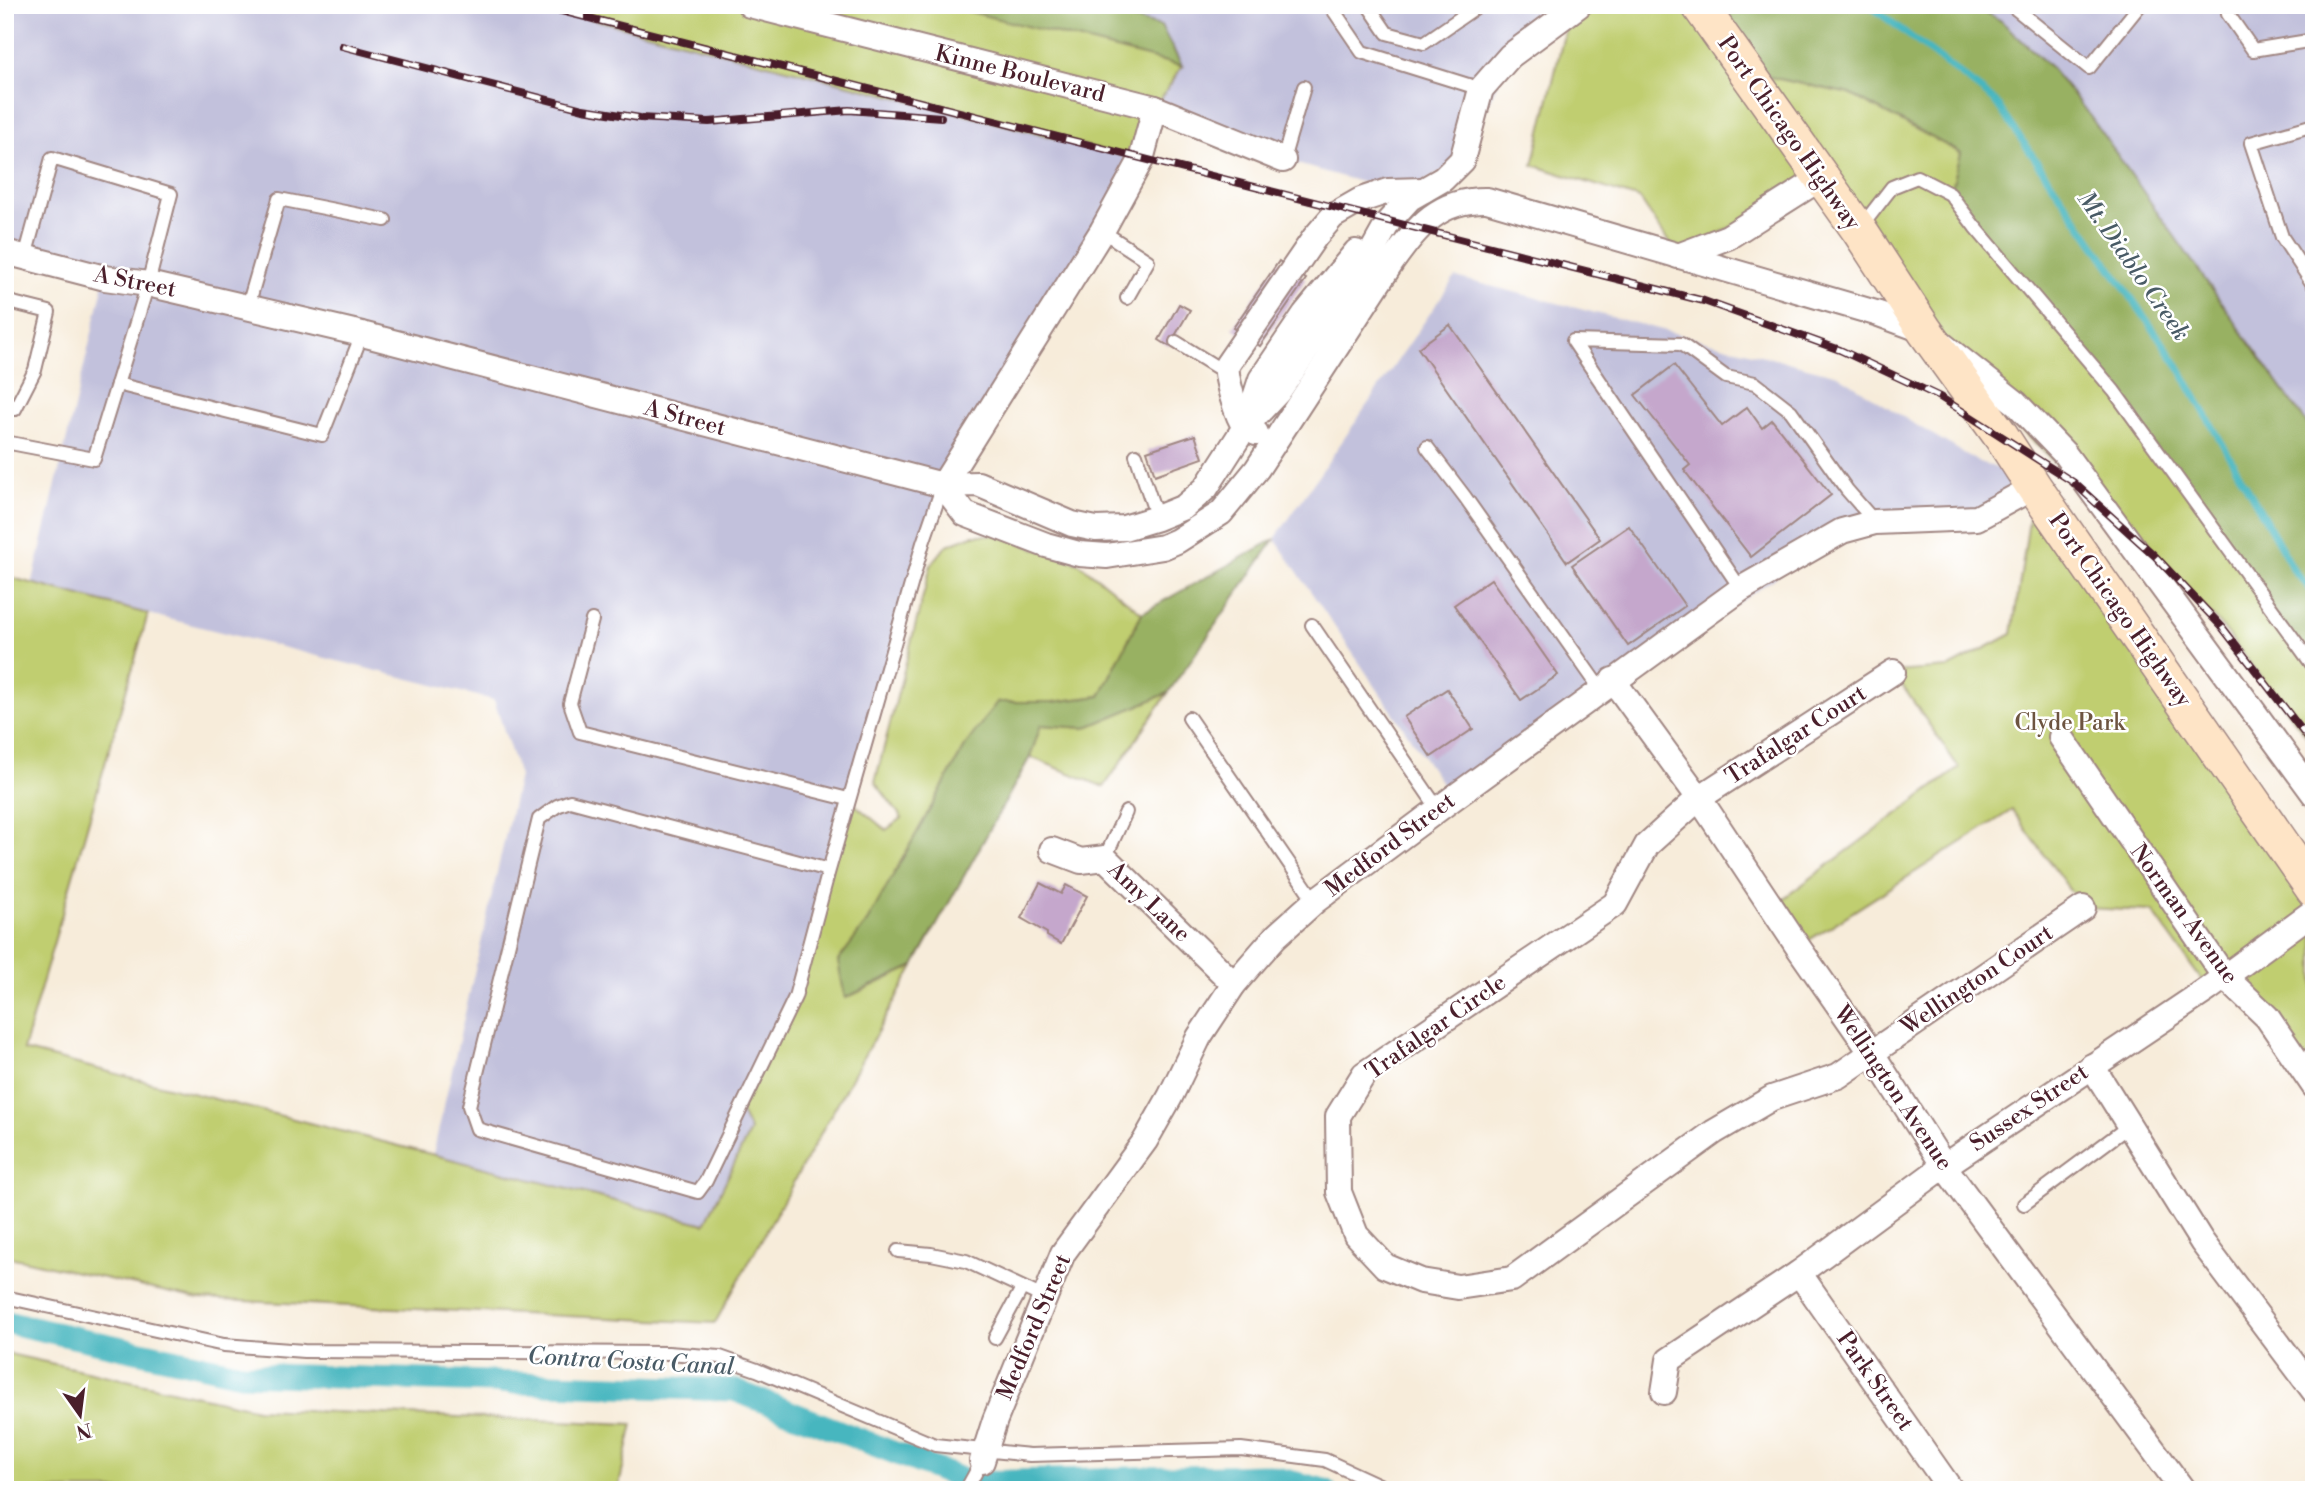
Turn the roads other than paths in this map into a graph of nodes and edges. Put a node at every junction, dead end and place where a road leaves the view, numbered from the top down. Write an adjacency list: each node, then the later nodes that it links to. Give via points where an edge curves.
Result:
1 (750, 5): 13 (street, Kinne Boulevard)
2 (1330, 5): 12 (lane, via 1362,52)
3 (1368, 5): 4 (lane, via 1387,33 1424,43)
4 (1479, 5)
5 (1699, 5): 16 (street, Port Chicago Highway)
6 (2011, 5): 7 (lane, via 2090,68)
7 (2140, 5)
8 (2227, 5): 10 (lane, via 2228,14 2253,50)
9 (1570, 8): 12 (street, via 1510,56)
10 (2314, 40)
11 (1304, 87): 15 (lane)
12 (1481, 89): 17 (street, via 1462,160)
13 (1156, 108): 15 (street, Kinne Boulevard); 21 (street, via 1141,160)
14 (2314, 125): 26 (lane, via 2251,143 2282,237)
15 (1283, 160)
16 (1821, 178): 20 (street, Port Chicago Highway); 24 (street, via 1728,237)
17 (1424, 190): 19 (street, via 1388,191 1361,200); 23 (street, via 1389,221)
18 (385, 220): 29 (lane, via 279,199)
19 (1324, 226): 23 (street); 33 (street, via 1227,365)
20 (1858, 230): 30 (street, Port Chicago Highway); 48 (lane, via 1892,187 1917,177 1950,194 2114,391)
21 (1102, 231): 27 (lane, via 1148,261); 41 (street)
22 (15, 254): 25 (street, A Street, via 105,278); 25 (lane, via 52,158 171,194)
23 (1373, 255): 24 (street, via 1442,208 1471,199); 36 (street, A Street, via 1278,392); 38 (street)
24 (1678, 257): 30 (street)
25 (148, 284): 29 (street, A Street); 34 (lane)
26 (2314, 286)
27 (1127, 298)
28 (5, 301): 35 (lane, via 48,312 35,370 15,409)
29 (248, 306): 31 (street, A Street)
30 (1925, 331): 42 (street, Port Chicago Highway); 53 (street, Port Chicago Highway, via 2016,403 2064,453)
31 (362, 334): 34 (lane, via 322,435); 41 (street, A Street)
32 (1176, 342): 33 (lane)
33 (1226, 373): 36 (street)
34 (117, 384): 37 (lane, via 94,459)
35 (5, 407)
36 (1245, 427): 38 (street); 43 (street, A Street, via 1206,488 1184,507)
37 (5, 442)
38 (1273, 443): 41 (street, via 1221,513 1163,547 1107,556 1046,545 965,514)
39 (1427, 447): 50 (lane)
40 (1136, 455): 43 (lane)
41 (943, 485): 43 (street, A Street, via 978,484 1072,524 1096,529 1124,528); 55 (lane)
42 (2034, 487): 44 (street, Medford Street, via 1977,518); 61 (street, Port Chicago Highway)
43 (1157, 518)
44 (1875, 522): 45 (street, Medford Street, via 1842,531); 45 (lane, via 1846,490 1790,411 1755,383 1726,377 1681,344 1573,341)
45 (1741, 589): 50 (street, Medford Street)
46 (592, 620): 55 (lane, via 570,704 580,732)
47 (1312, 625): 56 (lane)
48 (2314, 667)
49 (1894, 672): 54 (street, Trafalgar Court)
50 (1607, 685): 54 (street, Wellington Avenue); 56 (street, Medford Street)
51 (1189, 718): 62 (lane)
52 (2061, 737): 65 (street, Norman Avenue)
53 (2314, 794)
54 (1699, 798): 67 (street, Wellington Avenue); 67 (street, Trafalgar Circle, via 1647,845 1615,904 1364,1074 1338,1116 1339,1192 1356,1235 1385,1266 1421,1282 1458,1287 1512,1279 1714,1132 1772,1098 1838,1076)
55 (848, 799): 60 (lane)
56 (1438, 809): 62 (street, Medford Street)
57 (1126, 812): 59 (lane)
58 (1052, 850): 59 (street, Amy Lane, via 1080,861)
59 (1105, 858): 66 (street, Amy Lane)
60 (829, 870): 60 (lane, via 795,997 698,1192 477,1129 469,1106 540,819 557,806 570,801)
61 (2314, 890)
62 (1315, 901): 66 (street, Medford Street)
63 (2083, 908): 67 (street, Wellington Court)
64 (2314, 911): 65 (street, Sussex Street)
65 (2224, 976): 68 (street, Sussex Street); 69 (street, Norman Avenue, via 2266,1017)
66 (1234, 984): 77 (street, Medford Street, via 1199,1037 1145,1141 1063,1253)
67 (1871, 1052): 71 (street, Wellington Avenue)
68 (2091, 1066): 70 (street); 71 (street, Sussex Street)
69 (2314, 1086)
70 (2129, 1126): 72 (lane); 79 (street, via 2202,1242)
71 (1944, 1167): 74 (street, Sussex Street); 85 (street, Wellington Avenue)
72 (2024, 1204)
73 (898, 1251): 75 (lane, via 966,1261)
74 (1799, 1273): 80 (street, Sussex Street, via 1669,1360); 84 (street, Park Street)
75 (1022, 1288): 77 (lane); 78 (lane)
76 (5, 1297): 81 (lane, via 224,1345 304,1351 720,1357 935,1445)
77 (1045, 1298): 81 (street, Medford Street)
78 (995, 1338)
79 (2314, 1391)
80 (1664, 1392)
81 (984, 1455): 82 (lane); 83 (lane, via 1241,1449 1325,1460)
82 (967, 1490)
83 (1390, 1490)
84 (1951, 1490)
85 (2183, 1490)

